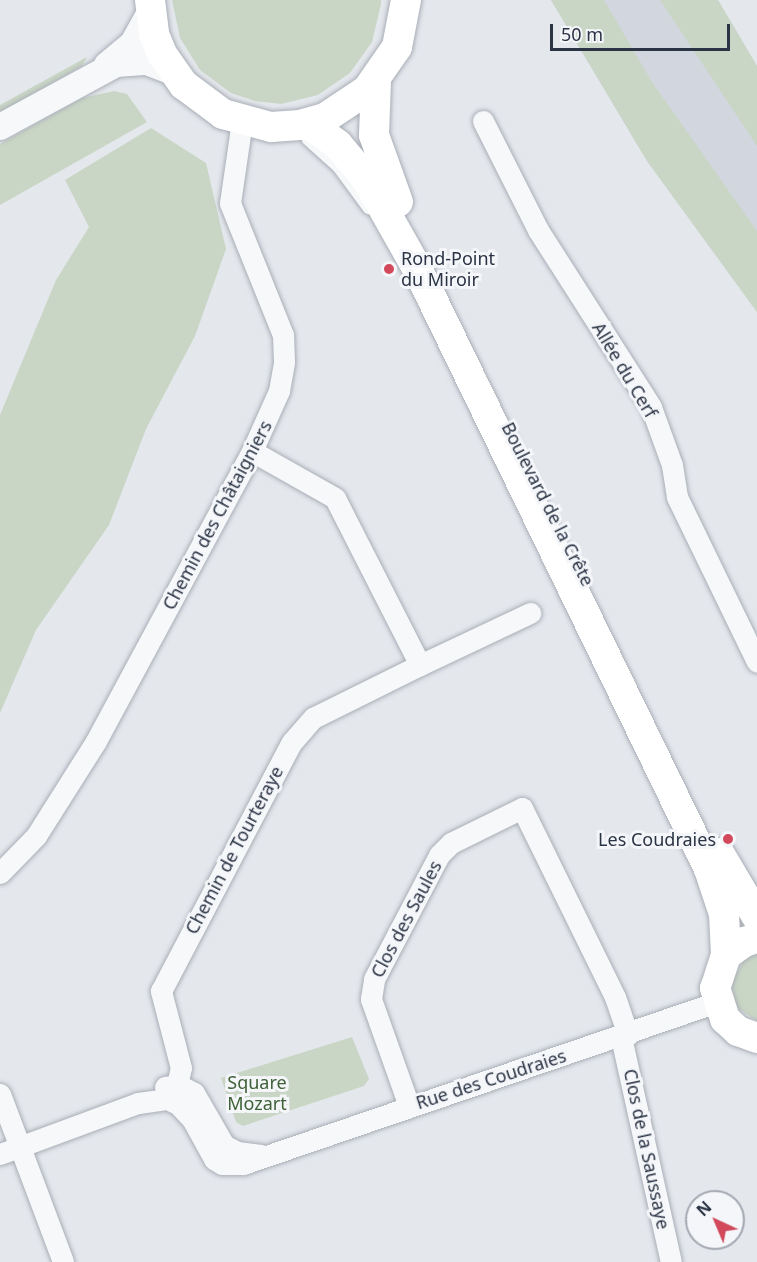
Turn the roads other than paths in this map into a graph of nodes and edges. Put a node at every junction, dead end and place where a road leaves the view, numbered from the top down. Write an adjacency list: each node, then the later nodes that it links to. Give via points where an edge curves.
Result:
1 (406, 0): 5 (main road, via 397,47)
2 (150, 6): 3 (main road, via 154,34); 4 (street, via 133,43)
3 (173, 72): 4 (street, via 147,62 126,61); 7 (main road, via 209,106)
4 (90, 77): 9 (street)
5 (376, 81): 8 (main road, via 347,106); 15 (main road, Boulevard de la Crête, via 374,135 390,183 708,831)
6 (483, 121): 12 (street, Allée du Cerf, via 538,230 651,407 672,465 677,497)
7 (242, 122): 8 (main road); 10 (street, Chemin des Châtaigniers, via 230,203 285,346 279,391)
8 (298, 124): 17 (main road, Boulevard de la Crête, via 338,145 366,178 418,270 709,869 724,914)
9 (0, 128)
10 (252, 451): 13 (street, via 335,498); 14 (street, Chemin des Châtaigniers, via 96,741 41,828)
11 (530, 613): 13 (street, Chemin de Tourteraye)
12 (757, 662)
13 (420, 665): 21 (street, Chemin de Tourteraye, via 313,718 292,742 161,991 181,1068)
14 (0, 873)
15 (757, 917)
16 (757, 938): 17 (main road, via 744,942)
17 (726, 956): 18 (main road, Boulevard de la Crête, via 716,978)
18 (717, 1002): 19 (street, Rue des Coudraies); 20 (main road, via 734,1028)
19 (625, 1036): 23 (street, Rue des Coudraies); 23 (street, Clos des Saules, via 615,996 522,808 451,843 440,855 374,979 371,999); 26 (street, Clos de la Saussaye)
20 (756, 1038)
21 (176, 1093): 23 (street, Rue des Coudraies, via 195,1094 224,1145 237,1152 265,1155); 24 (street, via 160,1089 138,1103)
22 (0, 1094): 24 (street)
23 (409, 1106)
24 (10, 1151): 25 (street)
25 (63, 1262)
26 (671, 1262)

